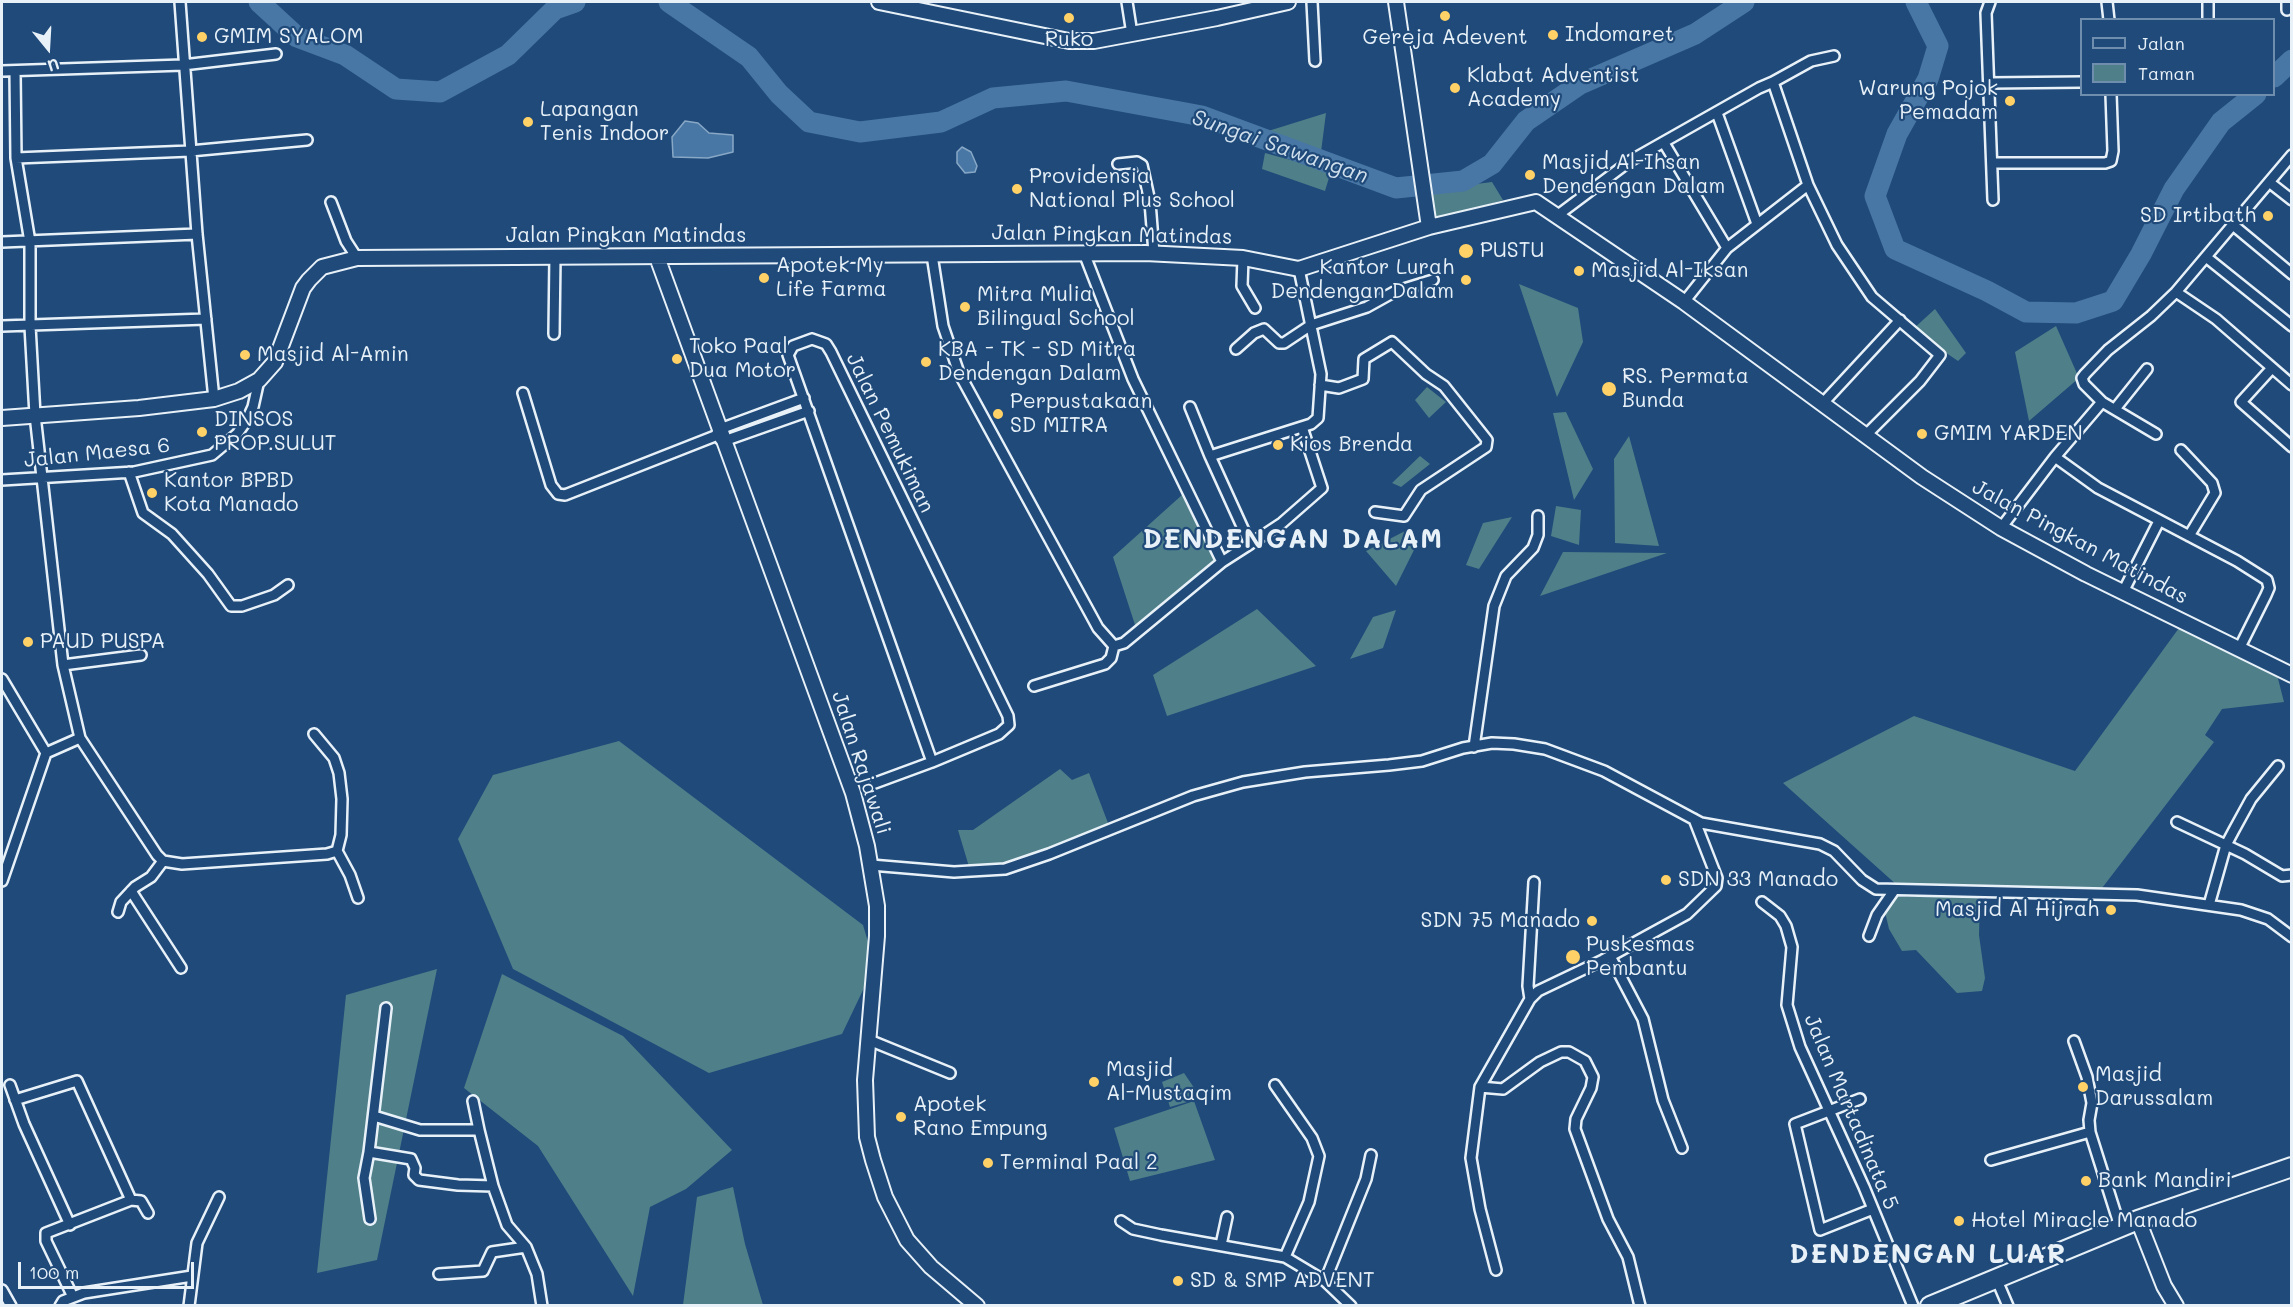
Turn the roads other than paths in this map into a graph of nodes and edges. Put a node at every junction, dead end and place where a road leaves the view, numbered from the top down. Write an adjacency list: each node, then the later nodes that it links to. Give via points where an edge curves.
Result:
1 (180, 2): 16 (street)
2 (879, 2): 12 (street, via 1069,41)
3 (1127, 2): 12 (street)
4 (1288, 2): 12 (street)
5 (1312, 2): 15 (street)
6 (1396, 2): 39 (street)
7 (1990, 2): 21 (street, via 1986,13)
8 (2107, 2): 10 (street)
9 (2208, 2): 11 (street)
10 (2109, 18)
11 (2208, 18)
12 (1132, 34)
13 (276, 54): 16 (street)
14 (1834, 56): 19 (street, via 1811,61)
15 (1315, 61)
16 (183, 65): 18 (street); 26 (street)
17 (2, 71): 18 (street)
18 (15, 72): 28 (street)
19 (1773, 82): 23 (street); 32 (street)
20 (2080, 82): 21 (street)
21 (1990, 83): 29 (street)
22 (2111, 96): 29 (street, via 2111,161)
23 (1717, 113): 25 (street); 37 (street)
24 (307, 140): 26 (street)
25 (1664, 142): 36 (street, via 1612,172); 43 (street)
26 (190, 151): 28 (street); 40 (street)
27 (2292, 155): 31 (street)
28 (16, 158): 42 (street)
29 (1993, 163): 33 (street)
30 (1118, 164): 44 (street, via 1142,165)
31 (2269, 182): 34 (street); 38 (street)
32 (1809, 185): 37 (street); 59 (street, via 1837,245 1863,286 1879,305)
33 (1993, 200)
34 (2292, 200)
35 (331, 202): 50 (street)
36 (1558, 215): 39 (street, Jalan Pingkan Matindas, via 1536,202 1528,202); 56 (street, Jalan Pingkan Matindas)
37 (1757, 224): 43 (street)
38 (2233, 225): 49 (street); 53 (street)
39 (1429, 227): 52 (street, Jalan Pingkan Matindas)
40 (197, 234): 42 (street); 58 (street)
41 (2, 242): 42 (street)
42 (30, 242): 62 (street)
43 (1727, 248): 56 (street)
44 (1154, 253): 45 (street, Jalan Pingkan Matindas); 51 (street, Jalan Pingkan Matindas)
45 (1084, 254): 46 (street, Jalan Pingkan Matindas); 98 (street, via 1132,379)
46 (932, 255): 48 (street, Jalan Pingkan Matindas); 101 (street, via 943,326 959,373 1098,628)
47 (555, 256): 48 (street, Jalan Pingkan Matindas); 50 (street, Jalan Pingkan Matindas); 64 (street)
48 (657, 257): 84 (street, Jalan Rajawali)
49 (2206, 257): 55 (street); 63 (street)
50 (357, 258): 68 (street, Jalan Pingkan Matindas, via 322,267 309,280 275,362)
51 (1243, 258): 52 (street, Jalan Pingkan Matindas); 57 (street, via 1242,286)
52 (1299, 269): 60 (street)
53 (2292, 274)
54 (1433, 280): 60 (street)
55 (2176, 292): 66 (street, via 2216,319); 74 (street, via 2108,350 2082,378)
56 (1684, 302): 75 (street, Jalan Pingkan Matindas, via 1707,324)
57 (1255, 308)
58 (206, 319): 62 (street); 73 (street)
59 (1900, 320): 75 (street); 82 (street, via 1940,355)
60 (1311, 325): 65 (street, via 1284,343 1269,332 1259,331); 69 (street)
61 (2, 326): 62 (street)
62 (30, 326): 79 (street)
63 (2292, 326)
64 (554, 334)
65 (1236, 349)
66 (2271, 368): 70 (street); 85 (street, via 2241,402)
67 (2147, 369): 77 (street)
68 (259, 380): 73 (street, Jalan Pingkan Matindas); 89 (street, Jalan Maesa 6, via 247,420 221,449 193,460)
69 (1320, 385): 81 (street, via 1318,418); 92 (street, via 1336,388 1364,379 1364,359 1392,342 1444,386 1487,440 1486,447 1421,490 1404,516)
70 (2292, 385)
71 (523, 393): 84 (street, via 551,485 558,494 575,492)
72 (804, 398): 78 (street, Jalan Pemukiman); 84 (street); 112 (street, Jalan Pemukiman, via 788,355 793,346 818,340 831,352 1008,716 1009,725 999,734)
73 (214, 399): 79 (street, Jalan Pingkan Matindas)
74 (2102, 402): 77 (street); 88 (street)
75 (1823, 403): 82 (street, Jalan Pingkan Matindas)
76 (1190, 406): 87 (street)
77 (2115, 409): 83 (street)
78 (809, 411): 84 (street); 112 (street, Jalan Pemukiman)
79 (35, 415): 80 (street, Jalan Pingkan Matindas); 90 (street)
80 (2, 418)
81 (1302, 427): 87 (street); 97 (street, via 1322,488 1282,523)
82 (1867, 434): 95 (street, Jalan Pingkan Matindas, via 1922,477)
83 (2156, 434)
84 (720, 436): 120 (street, Jalan Rajawali, via 853,793)
85 (2292, 447)
86 (2181, 450): 96 (street, via 2212,483 2215,493)
87 (1210, 456): 97 (street)
88 (2055, 457): 94 (street, via 2098,488); 95 (street)
89 (129, 472): 90 (street, Jalan Maesa 6); 99 (street, via 142,513 172,534 231,606 274,595)
90 (42, 478): 91 (street, Jalan Maesa 6); 104 (street)
91 (2, 480)
92 (1375, 512)
93 (1538, 516): 110 (street, via 1533,548 1506,576 1494,606)
94 (2160, 521): 96 (street); 100 (street)
95 (2001, 528): 100 (street, Jalan Pingkan Matindas)
96 (2189, 536): 102 (street, via 2267,580 2269,588)
97 (1250, 544): 98 (street)
98 (1222, 562): 101 (street, via 1124,643)
99 (288, 585)
100 (2123, 592): 102 (street, Jalan Pingkan Matindas)
101 (1114, 646): 107 (street, via 1105,664)
102 (2239, 649): 105 (street, Jalan Pingkan Matindas)
103 (141, 655): 104 (street)
104 (63, 665): 109 (street)
105 (2292, 675)
106 (2, 679): 111 (street)
107 (1034, 686)
108 (314, 734): 118 (street, via 334,758 339,773 342,799)
109 (80, 738): 111 (street); 119 (street)
110 (1474, 747): 115 (street, via 1514,744 1571,757 1635,785); 120 (street, via 1422,761 1305,772 1224,786 1005,869 954,872)
111 (46, 753): 122 (street)
112 (932, 762): 114 (street)
113 (2278, 766): 117 (street, via 2251,799)
114 (875, 783)
115 (1694, 819): 125 (street, via 1711,826 1820,844 1834,851 1869,886); 132 (street, via 1717,878 1716,886 1687,914)
116 (2177, 822): 117 (street)
117 (2226, 845): 121 (street, via 2283,876); 128 (street)
118 (337, 851): 119 (street, via 193,863); 126 (street)
119 (163, 861): 124 (street, via 156,873)
120 (871, 865): 136 (street, Jalan Rajawali, via 877,936)
121 (2292, 874)
122 (2, 881)
123 (1534, 882): 134 (street)
124 (131, 891): 129 (street); 133 (street)
125 (1893, 892): 128 (street, via 2099,892); 130 (street, via 1877,915)
126 (358, 898)
127 (1762, 902): 145 (street, Jalan Martadinata 5, via 1786,926 1792,947 1787,1005 1800,1047)
128 (2209, 905): 131 (street, via 2263,917)
129 (118, 912)
130 (1869, 936)
131 (2292, 938)
132 (1610, 956): 134 (street); 149 (street, via 1643,1019 1663,1100)
133 (181, 968)
134 (1530, 999): 141 (street)
135 (386, 1008): 146 (street)
136 (869, 1040): 138 (street); 179 (street, Jalan Rajawali, via 865,1080 867,1137 885,1197 907,1240 920,1256)
137 (2074, 1041): 148 (street, via 2089,1086)
138 (950, 1073)
139 (10, 1085): 143 (street)
140 (1275, 1085): 167 (street, via 1312,1137 1319,1156 1309,1202)
141 (1480, 1087): 168 (street, via 1471,1158); 181 (street, via 1503,1089 1561,1052 1585,1061 1593,1077 1575,1129 1608,1219 1628,1257)
142 (1860, 1099): 145 (street)
143 (15, 1100): 156 (street, via 71,1081 78,1083); 163 (street)
144 (473, 1101): 147 (street)
145 (1829, 1112): 157 (street, Jalan Martadinata 5); 157 (street, via 1795,1124 1818,1227 1824,1230)
146 (374, 1116): 147 (street, via 420,1130); 150 (street)
147 (479, 1130): 154 (street)
148 (2090, 1132): 152 (street); 164 (street)
149 (1682, 1148)
150 (369, 1152): 154 (street, via 411,1159 419,1180); 160 (street, via 364,1178)
151 (1371, 1155): 172 (street, via 1366,1179)
152 (1991, 1160)
153 (2292, 1167): 161 (highway)
154 (493, 1186): 166 (street, via 507,1225)
155 (219, 1197): 170 (street, via 197,1243)
156 (131, 1200): 158 (street, via 141,1201); 163 (street)
157 (1873, 1209): 182 (street, Jalan Martadinata 5)
158 (148, 1213)
159 (1227, 1217): 165 (street)
160 (370, 1219)
161 (2138, 1220): 164 (highway); 185 (street, via 2164,1286)
162 (1121, 1221): 165 (street, via 1142,1231)
163 (70, 1225): 174 (street, via 50,1231 45,1238)
164 (2120, 1227): 171 (highway)
165 (1221, 1245): 167 (street)
166 (526, 1246): 169 (street, via 492,1252 483,1271); 178 (street, via 537,1274)
167 (1285, 1257): 172 (street)
168 (1496, 1270)
169 (439, 1274)
170 (192, 1276): 174 (street); 177 (street)
171 (1996, 1278): 183 (highway); 184 (street)
172 (1325, 1281): 180 (street)
173 (2, 1290): 175 (street)
174 (73, 1297): 176 (street)
175 (11, 1305)
176 (60, 1305)
177 (189, 1305)
178 (542, 1305)
179 (977, 1305)
180 (1351, 1305)
181 (1640, 1305)
182 (1913, 1305)
183 (1930, 1305)
184 (2008, 1305)
185 (2176, 1305)

